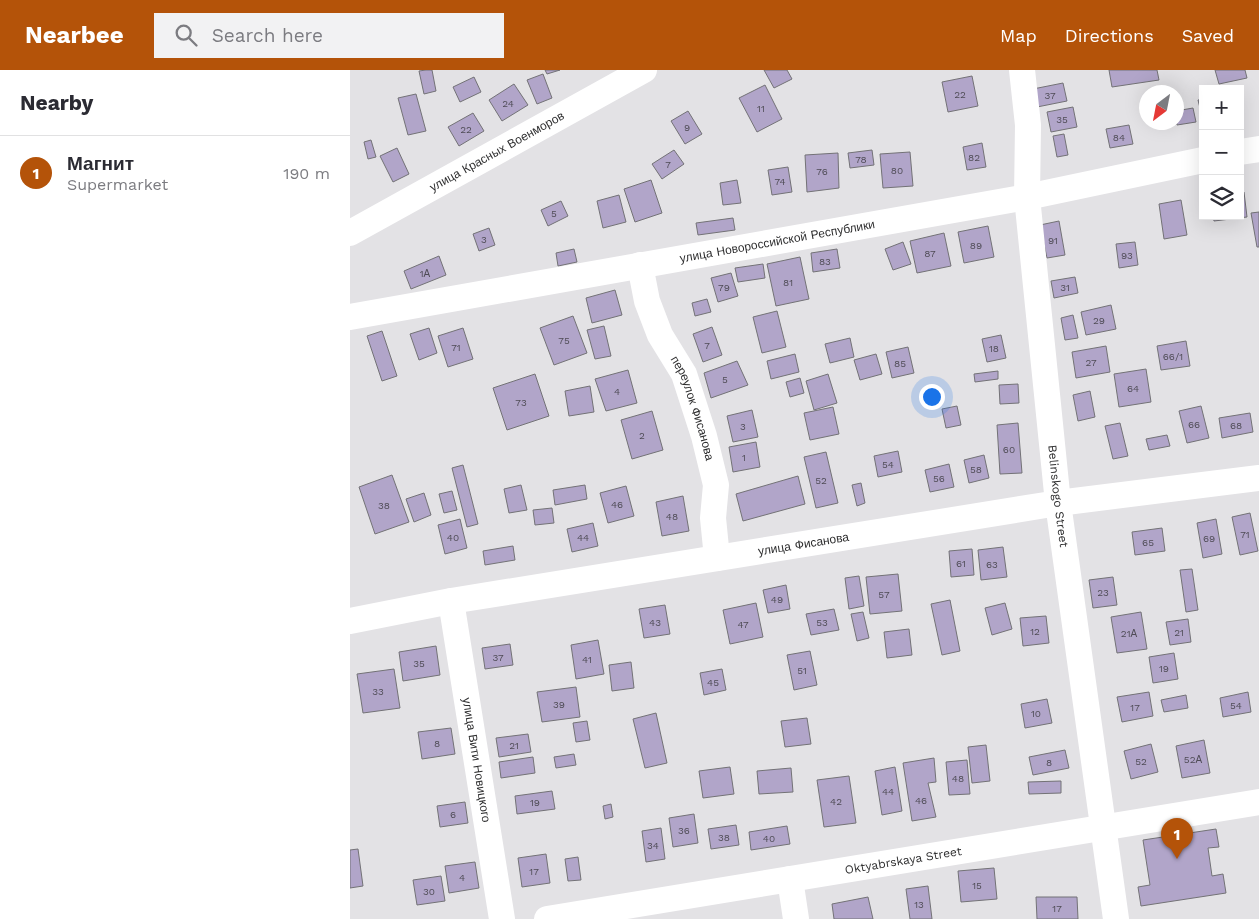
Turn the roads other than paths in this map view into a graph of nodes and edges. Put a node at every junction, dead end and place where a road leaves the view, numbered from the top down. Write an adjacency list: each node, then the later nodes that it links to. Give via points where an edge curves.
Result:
1 (644, 70): 7 (street, улица Красных Военморов)
2 (1022, 70): 6 (street, Belinskogo Street, via 1028,125)
3 (1259, 149): 4 (street)
4 (1244, 151)
5 (1199, 161): 6 (street, улица Новороссийской Республики)
6 (1027, 197): 8 (street, улица Новороссийской Республики); 11 (street, Belinskogo Street)
7 (350, 233)
8 (640, 266): 9 (street, улица Новороссийской Республики); 12 (street, переулок Фисанова, via 647,301 660,335 684,374 704,436 716,485 713,518)
9 (350, 317)
10 (1259, 478): 11 (street, улица Фисанова)
11 (1058, 503): 12 (street, улица Фисанова); 16 (street, Belinskogo Street)
12 (717, 558): 13 (street, улица Фисанова)
13 (451, 601): 14 (street, улица Фисанова); 18 (street, улица Вити Новицкого)
14 (350, 621)
15 (1259, 802): 16 (street, Oktyabrskaya Street)
16 (1103, 827): 17 (street, Oktyabrskaya Street); 21 (street, Belinskogo Street)
17 (790, 879): 19 (street, Oktyabrskaya Street); 20 (street)
18 (502, 919)
19 (547, 919)
20 (796, 919)
21 (1116, 919)

